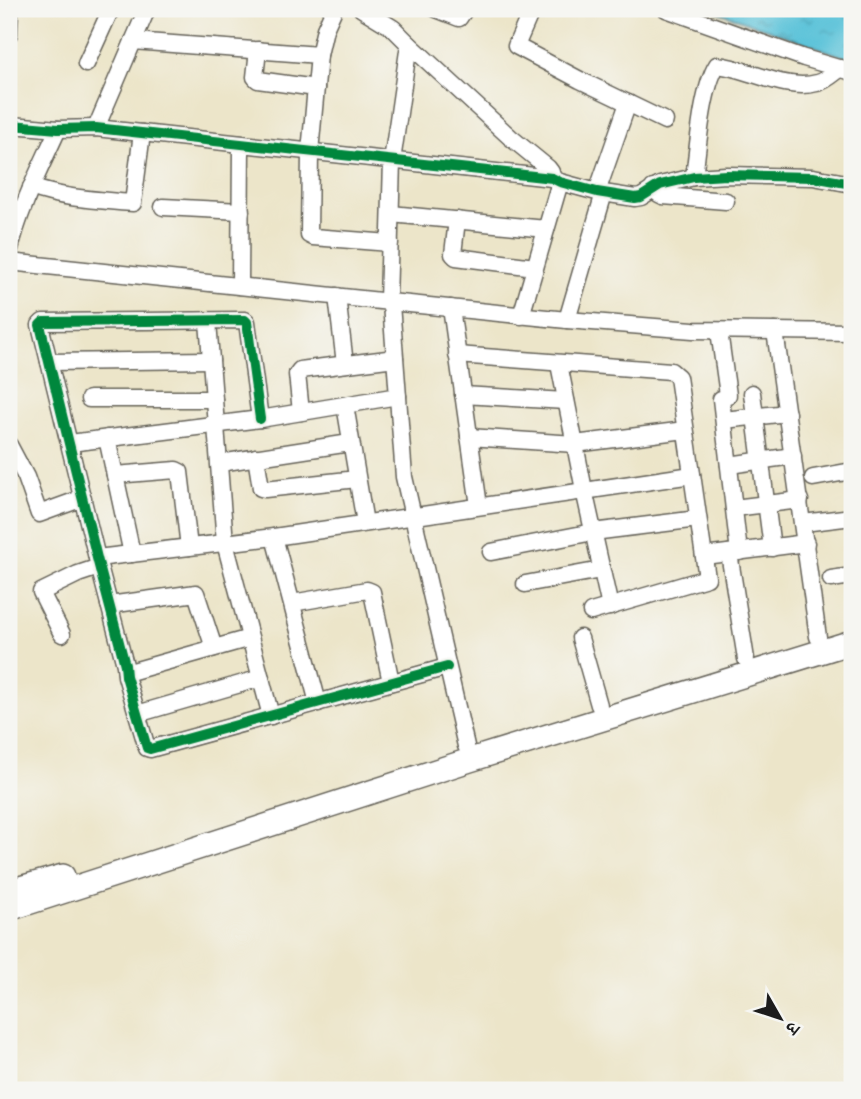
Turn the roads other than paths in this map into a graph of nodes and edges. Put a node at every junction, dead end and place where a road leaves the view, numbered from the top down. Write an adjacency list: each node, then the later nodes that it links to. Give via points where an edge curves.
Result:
1 (10, 9): 11 (street)
2 (111, 9): 16 (street)
3 (147, 9): 12 (street)
4 (334, 9): 15 (street)
5 (362, 9): 10 (street)
6 (436, 9): 7 (street, via 460,18)
7 (465, 9)
8 (532, 9): 19 (street, via 516,46)
9 (666, 9): 17 (street)
10 (379, 13): 13 (street)
11 (9, 34)
12 (133, 41): 14 (street); 22 (street)
13 (409, 44): 27 (street); 29 (street, via 548,167)
14 (258, 50): 15 (street); 18 (street, via 258,80)
15 (319, 55): 18 (street)
16 (86, 64)
17 (847, 70): 28 (street, via 821,82 793,84 717,65 702,115)
18 (316, 88): 26 (street)
19 (628, 103): 20 (street); 33 (street)
20 (665, 121)
21 (9, 123): 23 (street)
22 (96, 128): 23 (street); 24 (street)
23 (58, 129): 31 (street)
24 (142, 133): 25 (street); 31 (street, via 132,203 65,196)
25 (242, 144): 26 (street); 36 (street)
26 (310, 152): 27 (street); 40 (street, via 309,235)
27 (392, 161): 29 (street); 37 (street)
28 (694, 177): 30 (street, via 813,177); 32 (street)
29 (556, 180): 33 (street); 39 (street)
30 (852, 184)
31 (31, 187): 41 (street)
32 (653, 188): 33 (street, via 635,198); 34 (street, via 663,196)
33 (601, 193): 49 (street)
34 (726, 201)
35 (163, 207): 36 (street)
36 (241, 211): 44 (street)
37 (391, 214): 38 (street); 40 (street)
38 (457, 220): 39 (street); 43 (street, via 456,257)
39 (546, 229): 43 (street)
40 (390, 243): 46 (street)
41 (9, 253)
42 (9, 262): 44 (street)
43 (535, 267): 48 (street)
44 (240, 286): 45 (street)
45 (337, 296): 46 (street); 59 (street)
46 (389, 302): 47 (street); 55 (street)
47 (451, 308): 48 (street); 54 (street)
48 (521, 316): 49 (street)
49 (567, 320): 51 (street)
50 (208, 321): 56 (street); 57 (street, via 43,323); 70 (street, via 247,322)
51 (719, 331): 52 (street); 71 (street)
52 (775, 331): 53 (street); 68 (street)
53 (852, 332)
54 (457, 355): 58 (street); 61 (street)
55 (395, 358): 59 (street); 62 (street)
56 (211, 360): 57 (street); 64 (street)
57 (49, 362): 76 (street)
58 (559, 363): 65 (street); 73 (street, via 674,372)
59 (345, 364): 67 (street, via 298,372)
60 (752, 393): 69 (street)
61 (463, 394): 65 (street); 74 (street)
62 (398, 396): 66 (street); 96 (street, via 404,477)
63 (89, 399): 64 (street)
64 (214, 399): 72 (street)
65 (566, 401): 78 (street)
66 (345, 405): 67 (street); 77 (street)
67 (301, 412): 70 (street)
68 (787, 413): 69 (street); 80 (street)
69 (755, 417): 71 (street); 82 (street)
70 (260, 419): 72 (street)
71 (724, 420): 84 (street)
72 (217, 424): 75 (street); 83 (street)
73 (685, 430): 78 (street); 87 (street)
74 (469, 437): 78 (street); 94 (street)
75 (107, 438): 76 (street); 86 (street)
76 (70, 443): 91 (street)
77 (350, 443): 81 (street); 89 (street)
78 (575, 444): 90 (street)
79 (9, 445): 91 (street, via 39,514)
80 (793, 456): 82 (street); 92 (street)
81 (256, 457): 83 (street); 89 (street, via 261,488 265,489)
82 (761, 461): 84 (street); 93 (street)
83 (220, 463): 103 (street)
84 (729, 465): 95 (street)
85 (852, 471): 88 (street)
86 (115, 475): 105 (street, via 180,472); 109 (street)
87 (692, 475): 90 (street); 98 (street)
88 (813, 478)
89 (357, 479): 99 (street)
90 (584, 491): 94 (street); 101 (street)
91 (83, 498): 111 (street)
92 (800, 500): 93 (street); 100 (street)
93 (766, 504): 95 (street); 106 (street)
94 (479, 506): 96 (street)
95 (734, 508): 108 (street)
96 (413, 517): 99 (street); 128 (street)
97 (852, 517): 100 (street)
98 (698, 519): 101 (street); 110 (street)
99 (366, 523): 102 (street)
100 (803, 523): 104 (street)
101 (593, 532): 107 (street); 112 (street)
102 (274, 537): 103 (street); 116 (street)
103 (225, 543): 105 (street); 123 (street)
104 (806, 543): 106 (street); 122 (street)
105 (189, 547): 109 (street)
106 (772, 548): 108 (street)
107 (491, 552)
108 (734, 552): 110 (street); 127 (street)
109 (132, 554): 111 (street)
110 (704, 556): 118 (street, via 705,579)
111 (98, 563): 117 (street); 121 (street, via 41,592)
112 (601, 570): 115 (street); 118 (street)
113 (852, 576): 114 (street)
114 (831, 579)
115 (525, 584)
116 (292, 603): 131 (street, via 372,592); 132 (street)
117 (109, 606): 126 (street, via 196,593); 129 (street)
118 (610, 607): 119 (street)
119 (591, 612)
120 (852, 627): 122 (highway)
121 (62, 634)
122 (818, 637): 127 (highway)
123 (250, 638): 126 (street); 130 (street)
124 (580, 638): 133 (street)
125 (852, 642): 138 (highway)
126 (214, 648): 129 (street)
127 (746, 659): 133 (highway)
128 (447, 667): 131 (street); 136 (street)
129 (126, 673): 134 (street)
130 (261, 678): 134 (street); 135 (street)
131 (391, 682): 132 (street)
132 (318, 703): 135 (street)
133 (600, 705): 136 (highway)
134 (137, 714): 135 (street, via 150,749)
135 (271, 716)
136 (466, 746): 137 (highway)
137 (9, 891)
138 (9, 909)

